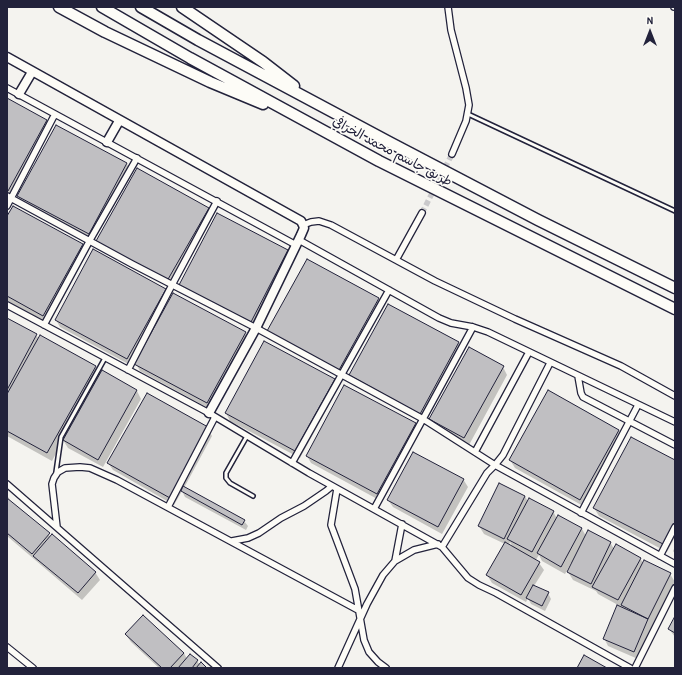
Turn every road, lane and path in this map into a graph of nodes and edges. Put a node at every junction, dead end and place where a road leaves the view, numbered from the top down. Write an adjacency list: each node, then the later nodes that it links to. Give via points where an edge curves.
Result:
1 (58, 7): 11 (highway, via 210,82 241,96)
2 (102, 7): 11 (highway, طريق جاسم محمد الخرافي)
3 (141, 7): 10 (highway, طريق جاسم محمد الخرافي)
4 (182, 7): 10 (highway, via 263,62)
5 (448, 7): 13 (street, via 451,30 468,96)
6 (7, 57): 7 (street)
7 (32, 72): 9 (street); 14 (street)
8 (7, 88): 9 (street)
9 (19, 94): 12 (street)
10 (317, 103): 28 (highway, طريق جاسم محمد الخرافي, via 538,220)
11 (289, 112): 31 (highway, طريق جاسم محمد الخرافي, via 415,180)
12 (55, 114): 15 (street); 18 (street)
13 (468, 114): 16 (street); 21 (lane)
14 (119, 121): 15 (street); 23 (street)
15 (107, 142): 17 (street)
16 (452, 154)
17 (136, 158): 19 (street); 24 (street)
18 (9, 197): 20 (street); 24 (street)
19 (217, 202): 25 (street); 27 (street)
20 (7, 206)
21 (675, 211)
22 (422, 213): 26 (street)
23 (303, 224): 25 (street, via 304,228); 26 (street, via 315,221 327,223)
24 (90, 240): 27 (street); 32 (street)
25 (298, 242): 29 (street); 34 (street)
26 (396, 260): 41 (street, via 508,316 621,366)
27 (172, 284): 34 (street); 38 (street)
28 (675, 288)
29 (389, 290): 33 (street, via 438,318); 39 (street)
30 (7, 305): 32 (street)
31 (675, 309)
32 (44, 325): 36 (street)
33 (472, 327): 35 (street); 44 (street)
34 (256, 328): 39 (street); 43 (street)
35 (529, 352): 37 (street); 49 (street)
36 (105, 358): 38 (street); 52 (lane, via 62,437)
37 (550, 363): 40 (street); 51 (street)
38 (128, 370): 43 (street)
39 (341, 374): 44 (street); 50 (street)
40 (578, 376): 42 (street); 45 (street, via 583,396)
41 (675, 396)
42 (638, 405): 45 (street); 46 (street)
43 (212, 415): 47 (street); 56 (street)
44 (423, 419): 49 (street); 57 (street)
45 (630, 420): 48 (street); 58 (street)
46 (675, 422)
47 (247, 436): 50 (street); 55 (lane, via 226,473 226,478 230,483)
48 (675, 445)
49 (475, 452): 51 (street)
50 (292, 463): 54 (street)
51 (495, 465): 58 (street); 63 (street, via 487,473)
52 (56, 475): 56 (street, via 65,468 90,468); 60 (street, via 52,484)
53 (7, 484): 60 (street)
54 (334, 487): 57 (street); 62 (street, via 258,533); 68 (street, via 331,525 355,590)
55 (254, 496)
56 (168, 507): 62 (street)
57 (374, 509): 59 (street)
58 (581, 513): 64 (street)
59 (402, 524): 63 (street); 65 (street)
60 (57, 527): 72 (street)
61 (675, 527): 64 (street)
62 (232, 541): 68 (street)
63 (440, 545): 65 (street, via 414,550); 75 (street, via 468,578)
64 (660, 556): 66 (street)
65 (395, 561): 69 (street)
66 (675, 564)
67 (675, 588): 76 (street)
68 (358, 610): 69 (street)
69 (359, 618): 73 (street); 74 (street, via 369,652)
70 (7, 647): 71 (street)
71 (33, 668)
72 (218, 668)
73 (338, 668)
74 (386, 668)
75 (630, 668)
76 (635, 668)

